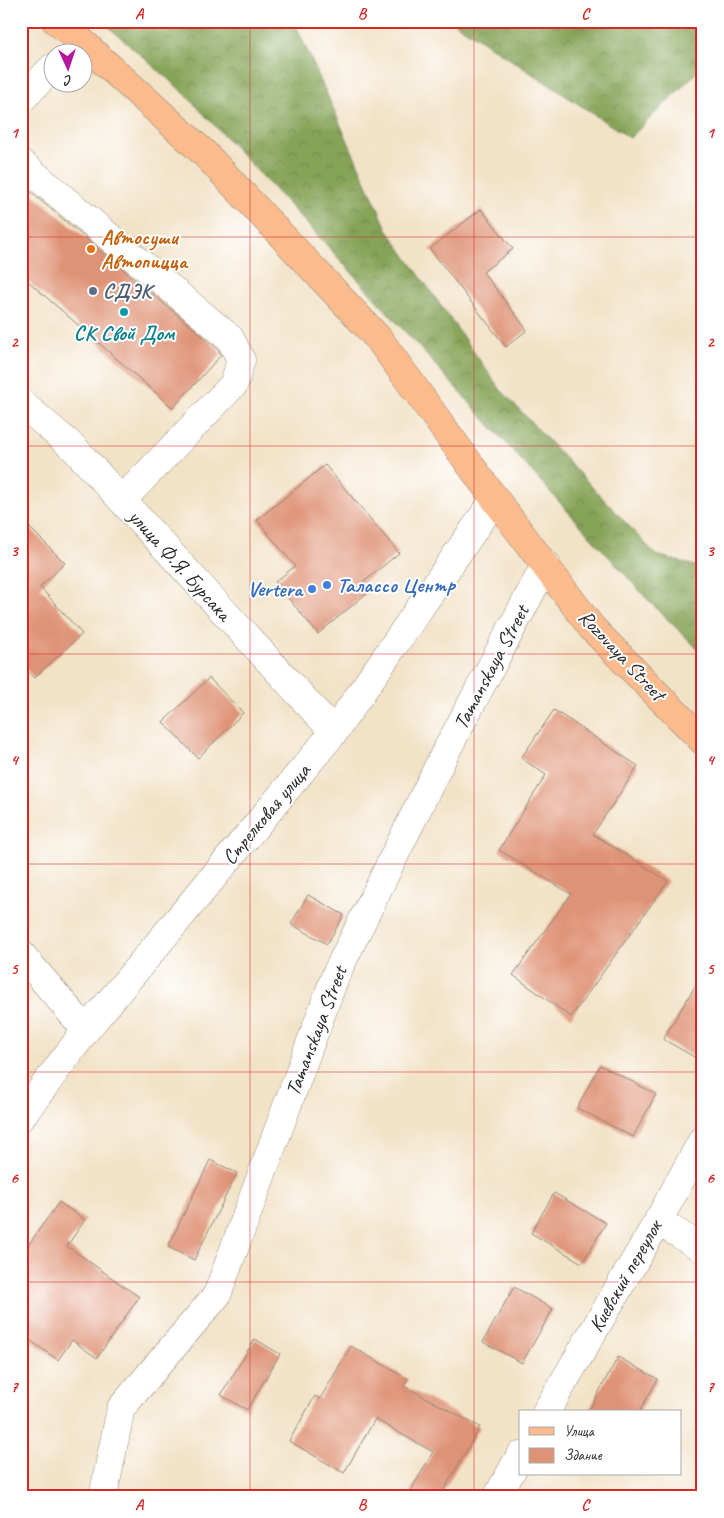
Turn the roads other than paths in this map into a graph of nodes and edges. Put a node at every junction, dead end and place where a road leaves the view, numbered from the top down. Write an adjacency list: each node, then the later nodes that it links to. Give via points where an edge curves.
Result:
1 (56, 21): 2 (main road, Rozovaya Street)
2 (71, 42)
3 (92, 61): 9 (main road, Rozovaya Street, via 205,154 378,338)
4 (42, 78): 5 (street)
5 (21, 100)
6 (21, 163): 8 (street, via 230,338 241,360 234,384)
7 (21, 403): 8 (street, улица Ф.Я. Бурсака, via 74,448)
8 (122, 500): 11 (street, улица Ф.Я. Бурсака)
9 (495, 500): 10 (main road, Rozovaya Street); 11 (street, Стрелковая улица)
10 (546, 564): 12 (main road, Rozovaya Street, via 592,628); 21 (street, Tamanskaya Street, via 444,755 336,974 217,1295 121,1408)
11 (334, 732): 14 (street, Стрелковая улица)
12 (703, 741)
13 (21, 954): 14 (street)
14 (86, 1030): 15 (street, Стрелковая улица)
15 (21, 1117)
16 (703, 1139): 17 (street, Киевский переулок)
17 (658, 1220): 18 (street); 19 (street, Киевский переулок)
18 (703, 1249)
19 (547, 1410)
20 (519, 1458): 22 (street)
21 (103, 1497)
22 (497, 1497)

